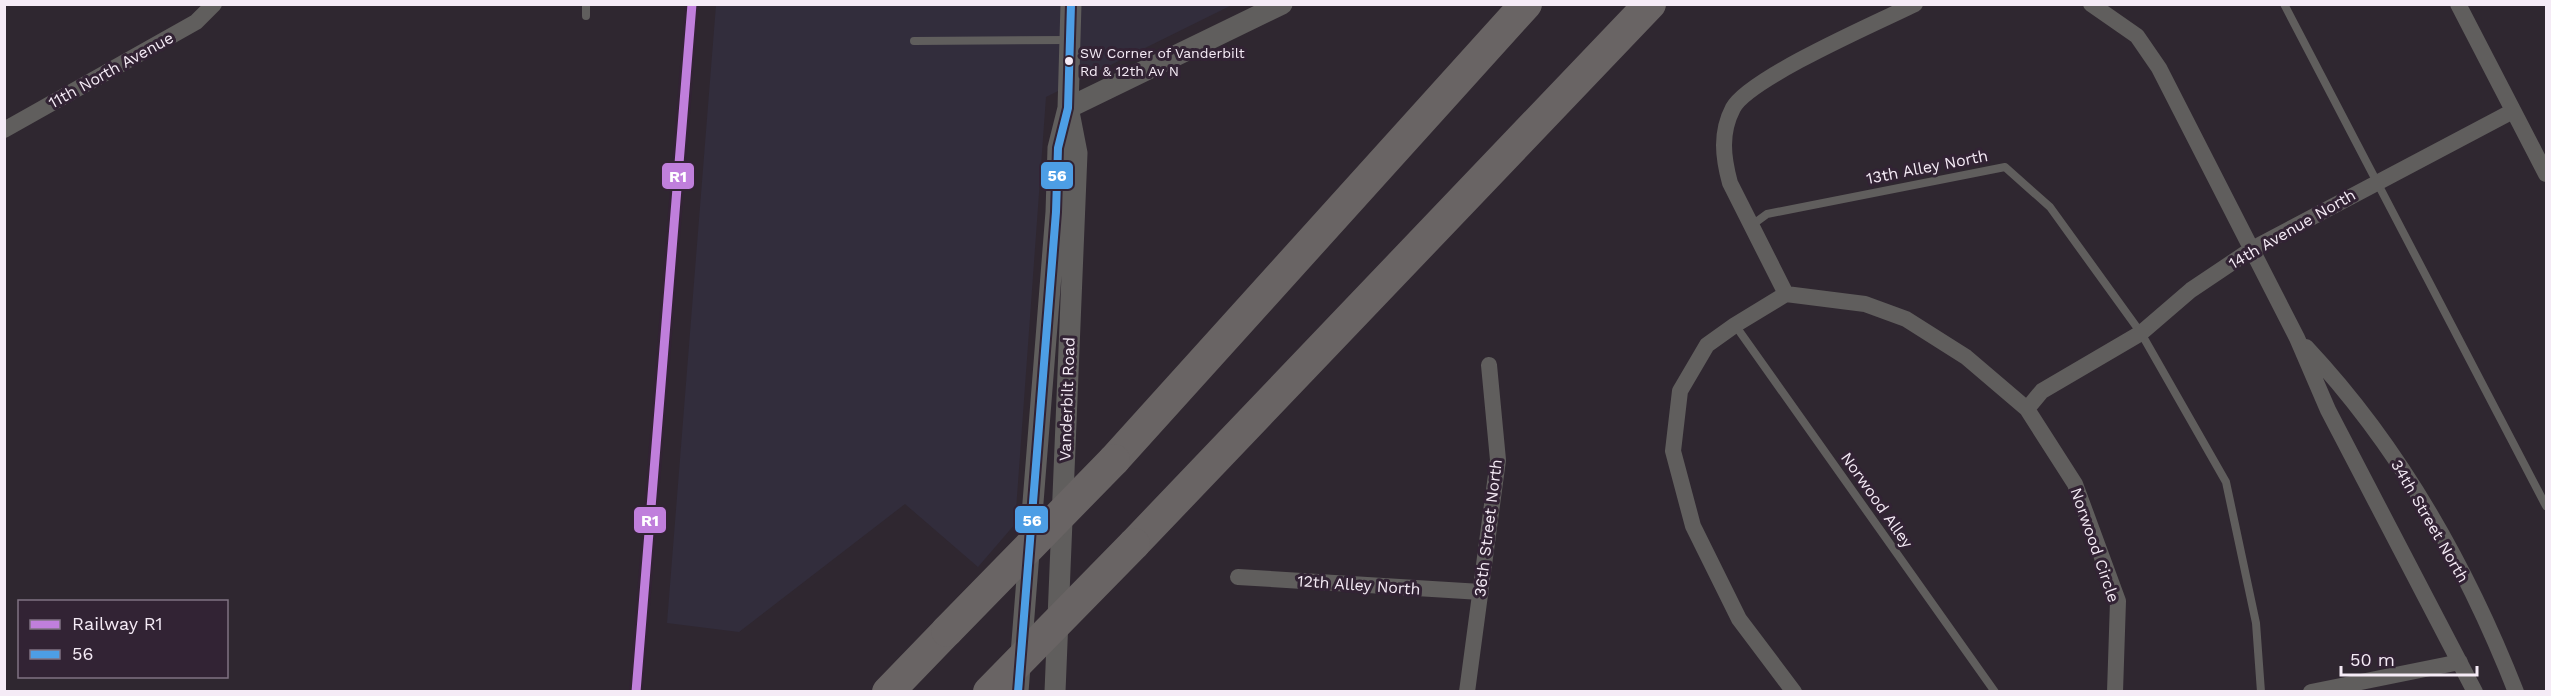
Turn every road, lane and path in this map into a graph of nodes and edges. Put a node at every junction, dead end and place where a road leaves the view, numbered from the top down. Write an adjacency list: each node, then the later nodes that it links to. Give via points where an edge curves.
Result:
1 (214, 4): 16 (street, 11th North Avenue, via 196,22)
2 (586, 4): 11 (lane)
3 (1071, 4): 12 (street, Vanderbilt Road)
4 (1282, 4): 14 (street)
5 (1526, 4): 33 (highway, bridge, via 1114,460)
6 (1915, 4): 19 (street, via 1791,65 1733,106 1722,141 1724,163)
7 (2091, 4): 20 (street, 34th Street North, via 2137,36 2159,68)
8 (2284, 4): 18 (lane)
9 (2458, 4): 15 (street)
10 (1649, 7): 34 (highway, bridge)
11 (585, 16)
12 (1070, 40): 13 (lane); 14 (street, Vanderbilt Road)
13 (914, 41)
14 (1068, 108): 31 (street, Vanderbilt Road, via 1077,153); 35 (street, Vanderbilt Road, via 1058,148)
15 (2513, 111): 17 (street); 18 (street, 14th Avenue North)
16 (4, 130)
17 (2547, 174)
18 (2376, 182): 20 (street, 14th Avenue North); 27 (lane)
19 (1752, 225): 21 (street); 23 (lane, 13th Alley North, via 1767,214 2005,167 2050,207)
20 (2252, 249): 23 (street, 14th Avenue North, via 2191,290); 24 (street, 34th Street North)
21 (1785, 294): 22 (street); 26 (street, Norwood Circle, via 1865,304 1906,319 1966,357)
22 (1735, 325): 39 (street, via 1707,345 1680,391 1673,451 1693,526 1739,619); 40 (lane, Norwood Alley)
23 (2141, 333): 26 (street, 14th Avenue North, via 2042,391); 42 (lane, via 2226,482 2256,624)
24 (2297, 338): 30 (street, 34th Street North, via 2328,410); 45 (street, 34th Street North, via 2335,377 2416,489 2470,590)
25 (1489, 365): 29 (street, 36th Street North, via 1498,460)
26 (2027, 409): 41 (street, Norwood Circle, via 2075,484 2118,601)
27 (2547, 506)
28 (1238, 577): 29 (street, 12th Alley North)
29 (1481, 592): 38 (street, 36th Street North)
30 (2460, 662): 32 (street); 44 (street, 34th Street North)
31 (1056, 670): 36 (street, Vanderbilt Road); 37 (street)
32 (2343, 688): 43 (street)
33 (888, 692)
34 (989, 692)
35 (1018, 692)
36 (1054, 692)
37 (1068, 692)
38 (1467, 692)
39 (1794, 692)
40 (1995, 692)
41 (2115, 692)
42 (2261, 692)
43 (2311, 692)
44 (2475, 692)
45 (2516, 692)

